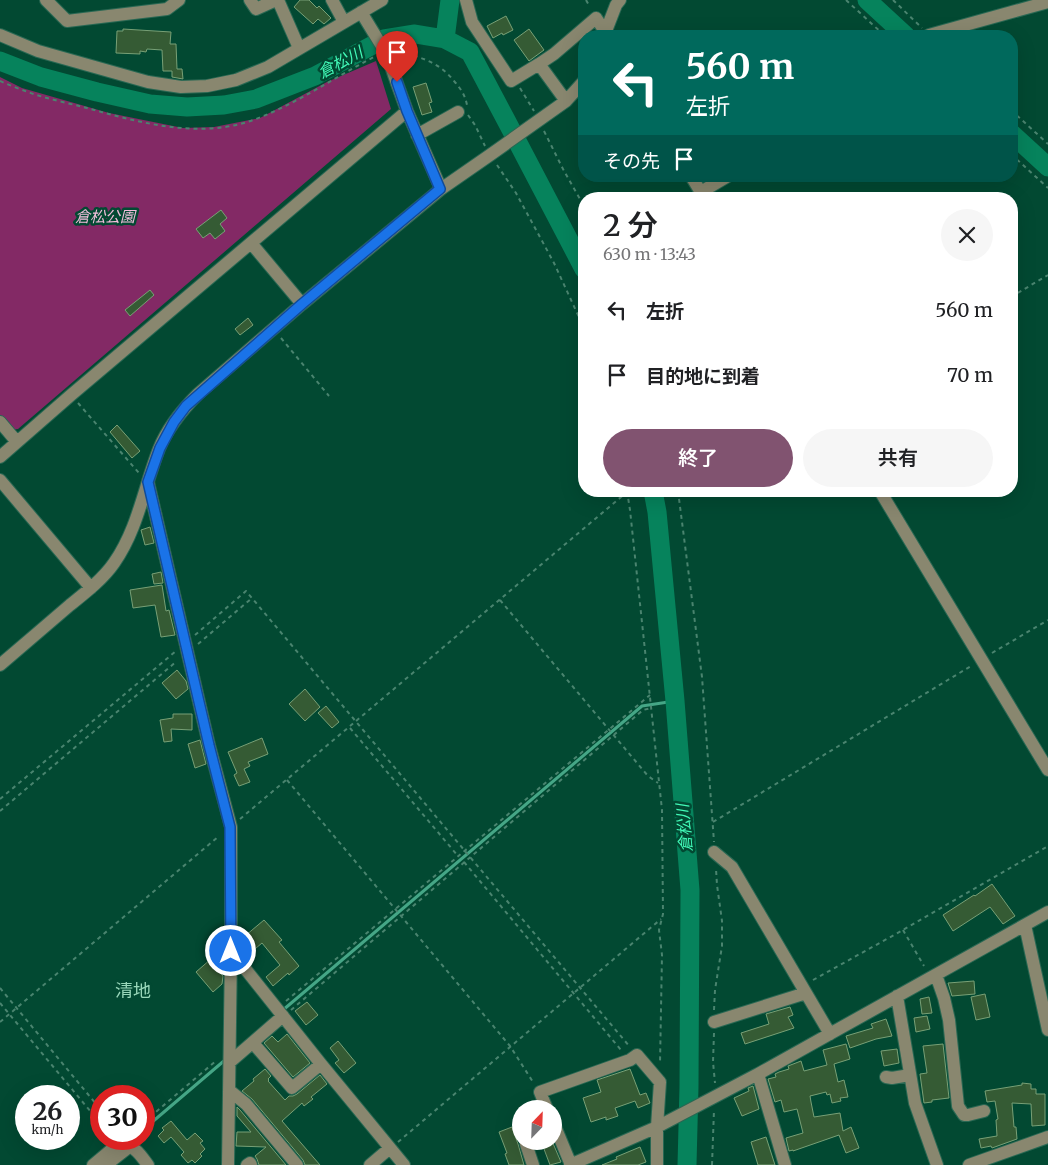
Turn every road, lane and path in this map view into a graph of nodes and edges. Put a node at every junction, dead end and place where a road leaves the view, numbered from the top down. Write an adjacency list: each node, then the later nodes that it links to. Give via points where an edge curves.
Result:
1 (46, 0): 2 (street, via 67,21 167,9)
2 (179, 0)
3 (250, 0): 4 (street, via 256,9)
4 (277, 0): 22 (street)
5 (332, 0): 13 (street)
6 (382, 0): 12 (street)
7 (466, 0): 25 (street, via 472,22 511,81)
8 (620, 0): 16 (street)
9 (846, 0): 17 (path)
10 (893, 0): 18 (path)
11 (1048, 2): 19 (street)
12 (361, 12): 13 (street); 23 (street)
13 (344, 22): 22 (street)
14 (582, 30): 15 (street, via 596,18)
15 (603, 30)
16 (608, 30)
17 (878, 30)
18 (924, 30)
19 (947, 30)
20 (578, 33): 24 (street)
21 (0, 35): 22 (street, via 38,51 148,82 182,87 236,80 268,67)
22 (299, 48)
23 (386, 53): 26 (path, via 256,119 215,128 166,127 136,121 29,93); 29 (street); 30 (path, via 398,52 435,63 462,90 466,99)
24 (539, 64): 25 (street); 28 (street)
25 (515, 79): 32 (path)
26 (0, 81)
27 (578, 88): 28 (street)
28 (566, 102): 32 (street)
29 (407, 111): 33 (street); 42 (street)
30 (464, 111): 33 (street); 35 (path, via 476,125)
31 (1018, 116): 34 (path)
32 (540, 121): 35 (street); 41 (path)
33 (418, 135): 39 (street)
34 (1048, 144)
35 (490, 156): 39 (street); 46 (path, via 516,193 554,262)
36 (1018, 160): 38 (path)
37 (720, 182): 40 (street)
38 (1048, 188)
39 (440, 189): 45 (street)
40 (708, 192)
41 (578, 196)
42 (251, 243): 45 (street); 48 (street)
43 (1048, 275): 44 (path)
44 (1018, 293)
45 (302, 304): 47 (street)
46 (578, 315)
47 (273, 329): 49 (path); 54 (street, via 186,406 160,448)
48 (71, 396): 51 (street); 54 (path)
49 (329, 396)
50 (0, 422): 51 (street)
51 (17, 442): 52 (street)
52 (0, 457)
53 (0, 480): 59 (street)
54 (148, 482): 59 (street, via 124,546); 63 (street)
55 (621, 497): 61 (path)
56 (628, 497): 66 (path)
57 (679, 497): 77 (path, via 702,677)
58 (884, 497): 64 (street)
59 (91, 588): 65 (street)
60 (252, 598): 63 (path); 63 (path, via 246,591); 68 (path)
61 (500, 600): 68 (path); 70 (path)
62 (1048, 620): 64 (path)
63 (186, 647): 75 (path); 76 (path); 78 (street)
64 (981, 660): 72 (street); 77 (path)
65 (0, 665)
66 (650, 695): 67 (path); 70 (path)
67 (651, 708): 71 (path, via 643,710); 74 (path)
68 (356, 722): 69 (path); 80 (path)
69 (349, 727): 73 (path); 82 (path)
70 (609, 729): 71 (path); 80 (path)
71 (614, 735): 74 (path, via 648,776); 83 (path)
72 (1048, 770)
73 (286, 780): 78 (path); 85 (path)
74 (659, 783): 88 (path)
75 (0, 799)
76 (0, 811)
77 (713, 822): 81 (path)
78 (230, 827): 91 (street); 102 (path)
79 (1048, 846): 90 (path)
80 (465, 851): 82 (path); 83 (path)
81 (714, 852): 98 (street, via 732,867); 106 (path, via 722,946)
82 (458, 856): 85 (path)
83 (470, 857): 84 (path); 96 (path)
84 (464, 862): 87 (path); 99 (path)
85 (395, 909): 87 (path); 103 (path)
86 (1048, 912): 89 (street)
87 (400, 916): 103 (path); 110 (path)
88 (662, 918): 96 (path); 113 (path, via 659,930 662,954)
89 (1025, 926): 94 (street); 107 (street)
90 (903, 930): 92 (path); 98 (path)
91 (231, 951): 93 (street); 95 (street)
92 (924, 966)
93 (248, 972): 95 (street); 103 (street)
94 (936, 975): 100 (street); 124 (street, via 949,1020 958,1106 968,1115)
95 (231, 986): 111 (street)
96 (580, 987): 99 (path); 112 (path)
97 (0, 988): 102 (path)
98 (804, 989): 106 (street); 108 (street)
99 (573, 993): 110 (path); 112 (path)
100 (897, 996): 108 (street); 116 (street)
101 (0, 1004): 104 (path)
102 (17, 1008): 104 (path); 121 (path)
103 (280, 1013): 109 (street); 114 (street)
104 (9, 1014): 105 (path); 123 (path)
105 (0, 1022)
106 (714, 1022): 120 (path)
107 (1048, 1030)
108 (830, 1034): 115 (street)
109 (253, 1043): 111 (street); 114 (street, via 292,1088)
110 (510, 1046): 119 (path); 129 (path)
111 (230, 1058): 118 (street); 125 (path, via 220,1058)
112 (633, 1058): 119 (street); 126 (street, via 660,1082)
113 (660, 1063)
114 (321, 1064): 129 (street)
115 (758, 1074): 120 (street); 145 (street)
116 (910, 1075): 117 (street); 146 (street, via 915,1104)
117 (886, 1077)
118 (230, 1091): 135 (street); 138 (street, via 246,1104)
119 (540, 1092): 122 (street)
120 (716, 1096): 126 (street); 144 (path)
121 (90, 1097)
122 (543, 1100)
123 (90, 1111)
124 (984, 1111)
125 (155, 1113)
126 (657, 1127): 142 (street); 143 (street)
127 (1048, 1137): 147 (street)
128 (562, 1143): 142 (street)
129 (390, 1148): 139 (street); 140 (street)
130 (111, 1150): 132 (street)
131 (528, 1150): 141 (street)
132 (93, 1165)
133 (106, 1165): 134 (street, via 129,1147)
134 (148, 1165)
135 (228, 1165)
136 (247, 1165): 137 (street)
137 (252, 1165)
138 (297, 1165)
139 (370, 1165)
140 (404, 1165)
141 (533, 1165)
142 (571, 1165)
143 (657, 1165)
144 (712, 1165)
145 (785, 1165)
146 (937, 1165)
147 (969, 1165)

